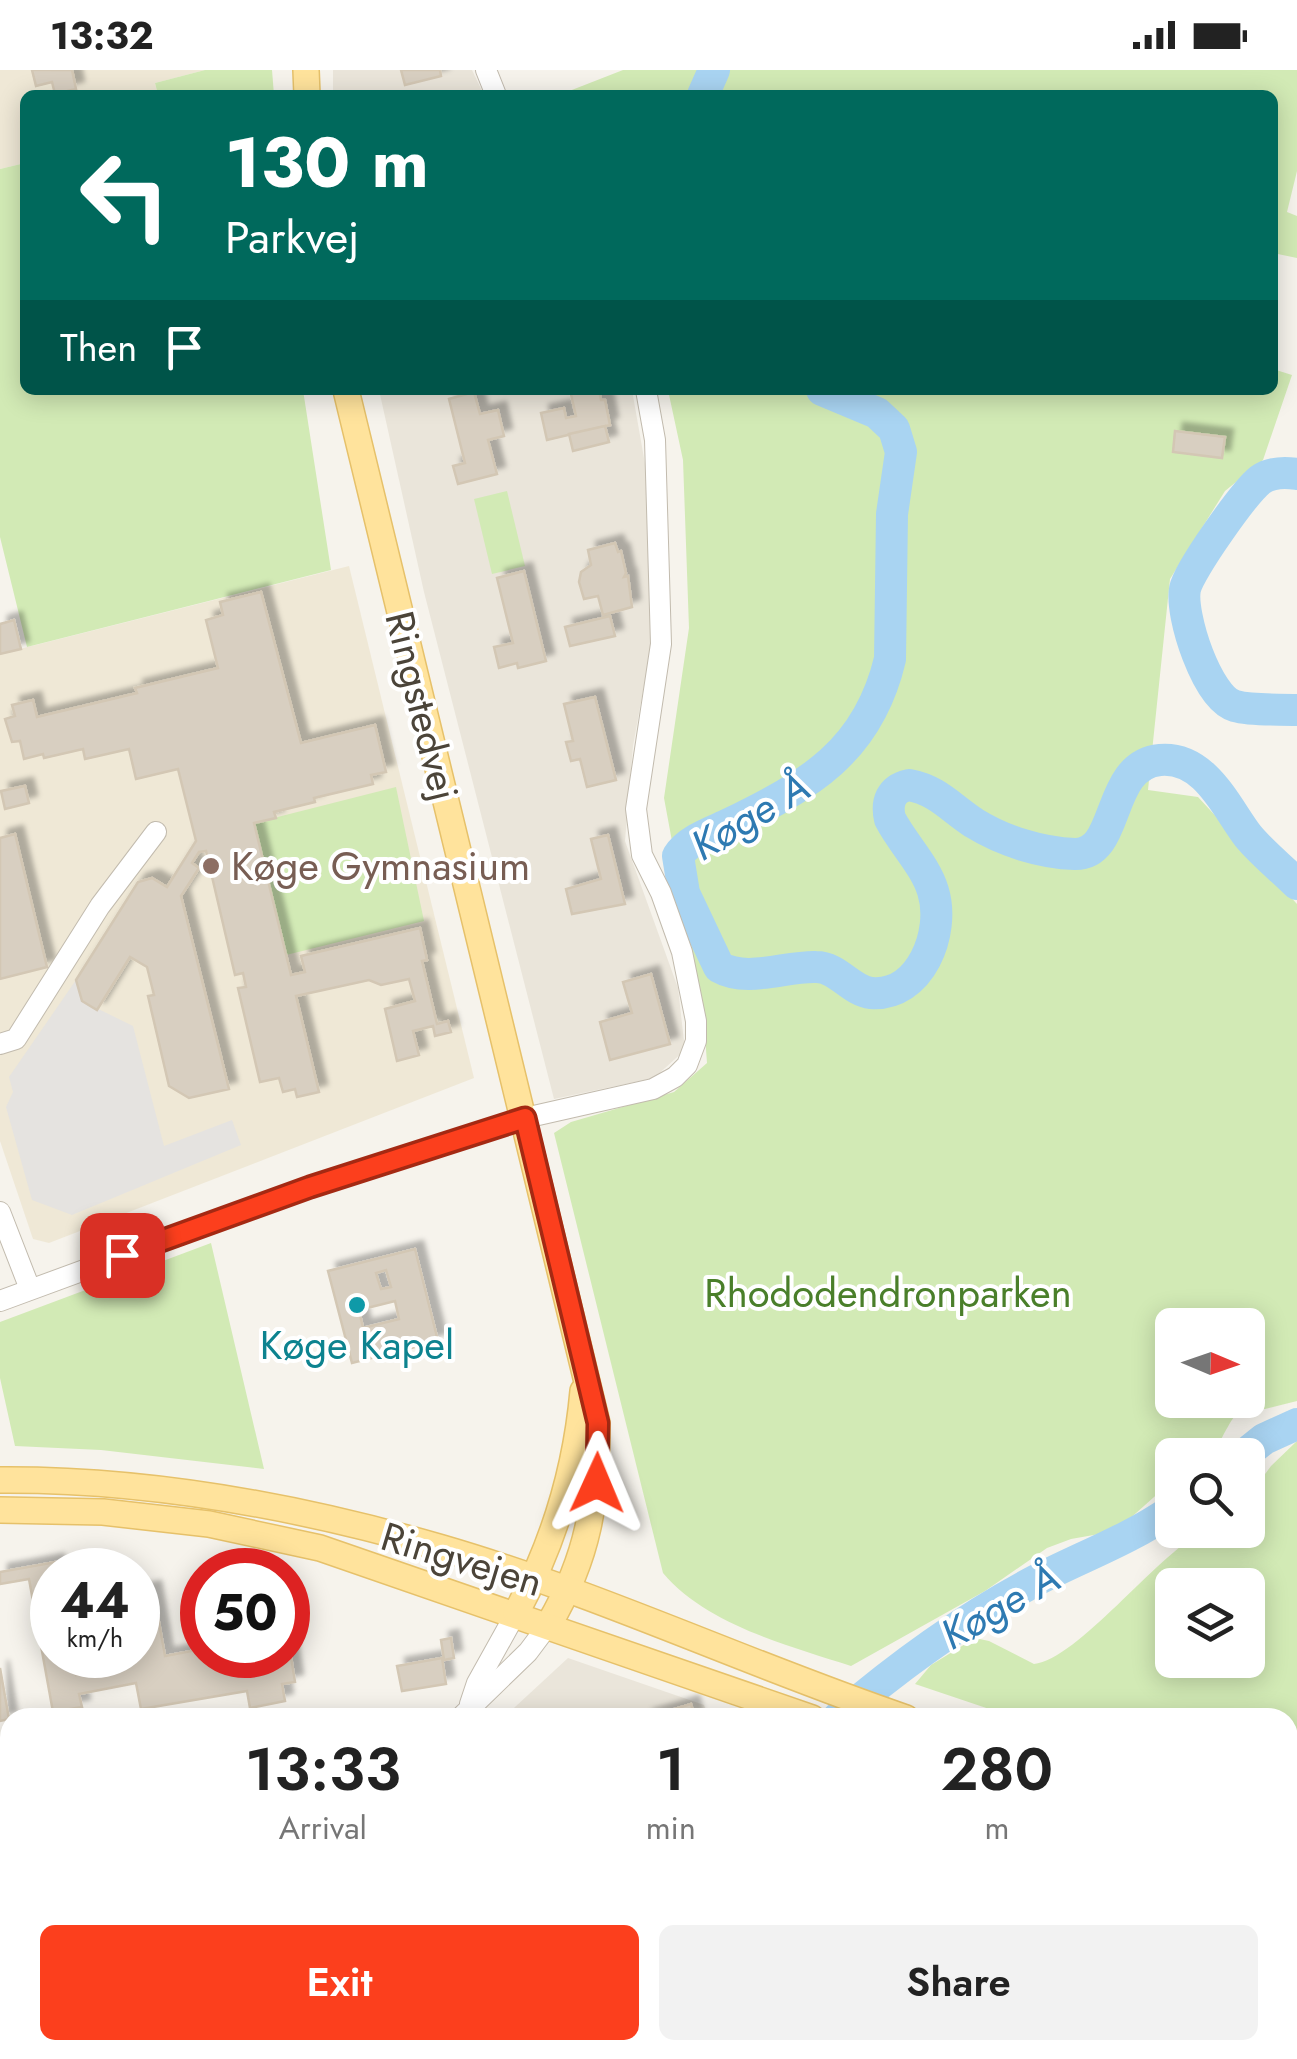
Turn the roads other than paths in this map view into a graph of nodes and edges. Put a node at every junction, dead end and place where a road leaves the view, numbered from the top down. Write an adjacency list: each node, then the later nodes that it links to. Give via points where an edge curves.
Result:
1 (347, 395): 5 (main road, Ringstedvej)
2 (647, 395): 5 (street, via 655,440 661,644 636,810 642,856 682,952 696,1041 686,1065 653,1089)
3 (156, 832): 4 (street, via 16,1039)
4 (0, 1044)
5 (525, 1118): 7 (street); 9 (main road, Ringstedvej)
6 (0, 1212): 7 (street)
7 (30, 1289): 8 (street)
8 (0, 1301)
9 (584, 1371): 12 (main road, Ringstedvej, via 571,1478); 13 (main road, Ringstedvej, via 598,1423 597,1483)
10 (0, 1480): 12 (main road, Ringvejen, via 223,1499 442,1548)
11 (0, 1510): 14 (main road, Ringvejen, via 209,1524 320,1548)
12 (534, 1580): 13 (main road, Ringvejen); 14 (main road, Ringstedvej)
13 (569, 1592): 15 (main road, Ringstedvej); 19 (main road, Ringvejen)
14 (516, 1613): 15 (main road, Ringvejen); 16 (street)
15 (550, 1624): 17 (street); 18 (main road, Ringvejen)
16 (467, 1708)
17 (470, 1708)
18 (786, 1708)
19 (880, 1708)

